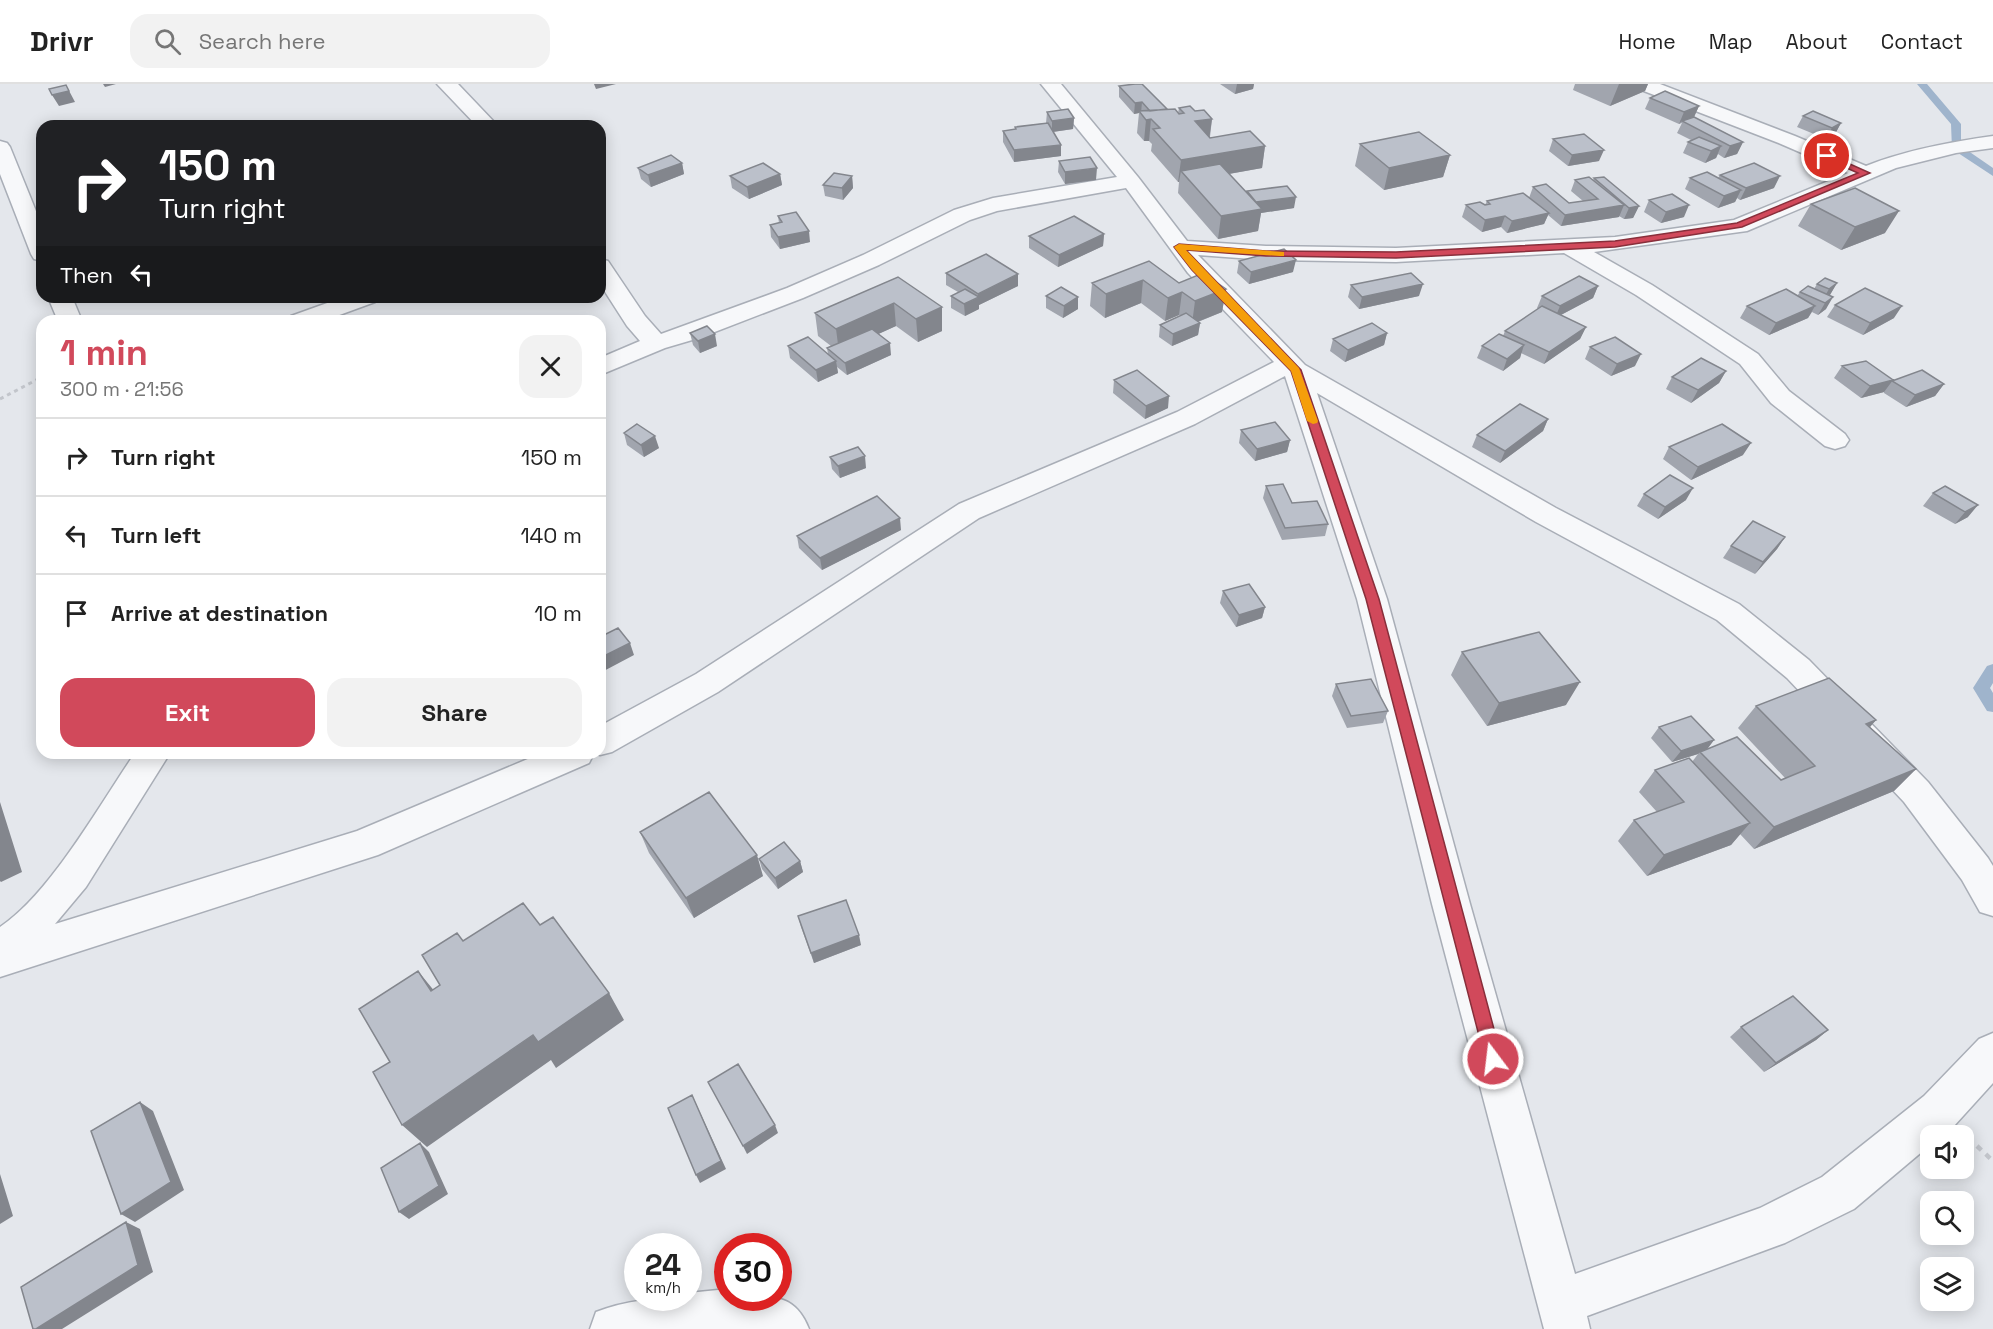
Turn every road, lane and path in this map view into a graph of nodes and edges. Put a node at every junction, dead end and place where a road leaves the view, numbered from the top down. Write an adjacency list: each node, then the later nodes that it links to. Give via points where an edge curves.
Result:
1 (447, 84): 4 (street)
2 (1051, 84): 8 (street)
3 (1643, 84): 7 (street)
4 (482, 120)
5 (1993, 142): 7 (street, via 1916,156)
6 (0, 147): 9 (street)
7 (1865, 173): 10 (street, via 1739,225 1615,244)
8 (1131, 181): 11 (street); 15 (street, via 993,205 962,215 795,293)
9 (36, 239)
10 (1566, 245): 11 (street, via 1396,255); 20 (street, via 1644,290 1749,359 1780,396)
11 (1179, 247): 17 (street)
12 (606, 275): 15 (street, via 636,321)
13 (350, 303): 14 (street)
14 (317, 315)
15 (656, 343): 16 (street)
16 (606, 364)
17 (1292, 367): 21 (street, via 1186,418 969,512 707,683); 24 (street, via 1546,516 1728,612 1798,669 1916,792 1975,869); 28 (street, via 1372,599)
18 (36, 380): 19 (path)
19 (0, 399)
20 (1835, 440)
21 (606, 739)
22 (149, 759): 25 (street, via 74,876 27,930)
23 (563, 759): 26 (street, via 364,844)
24 (1993, 900)
25 (0, 948)
26 (0, 958)
27 (1993, 1053): 28 (street, via 1939,1111 1838,1193)
28 (1563, 1316)
29 (612, 1329): 30 (street, via 745,1310 778,1321)
30 (786, 1329)

